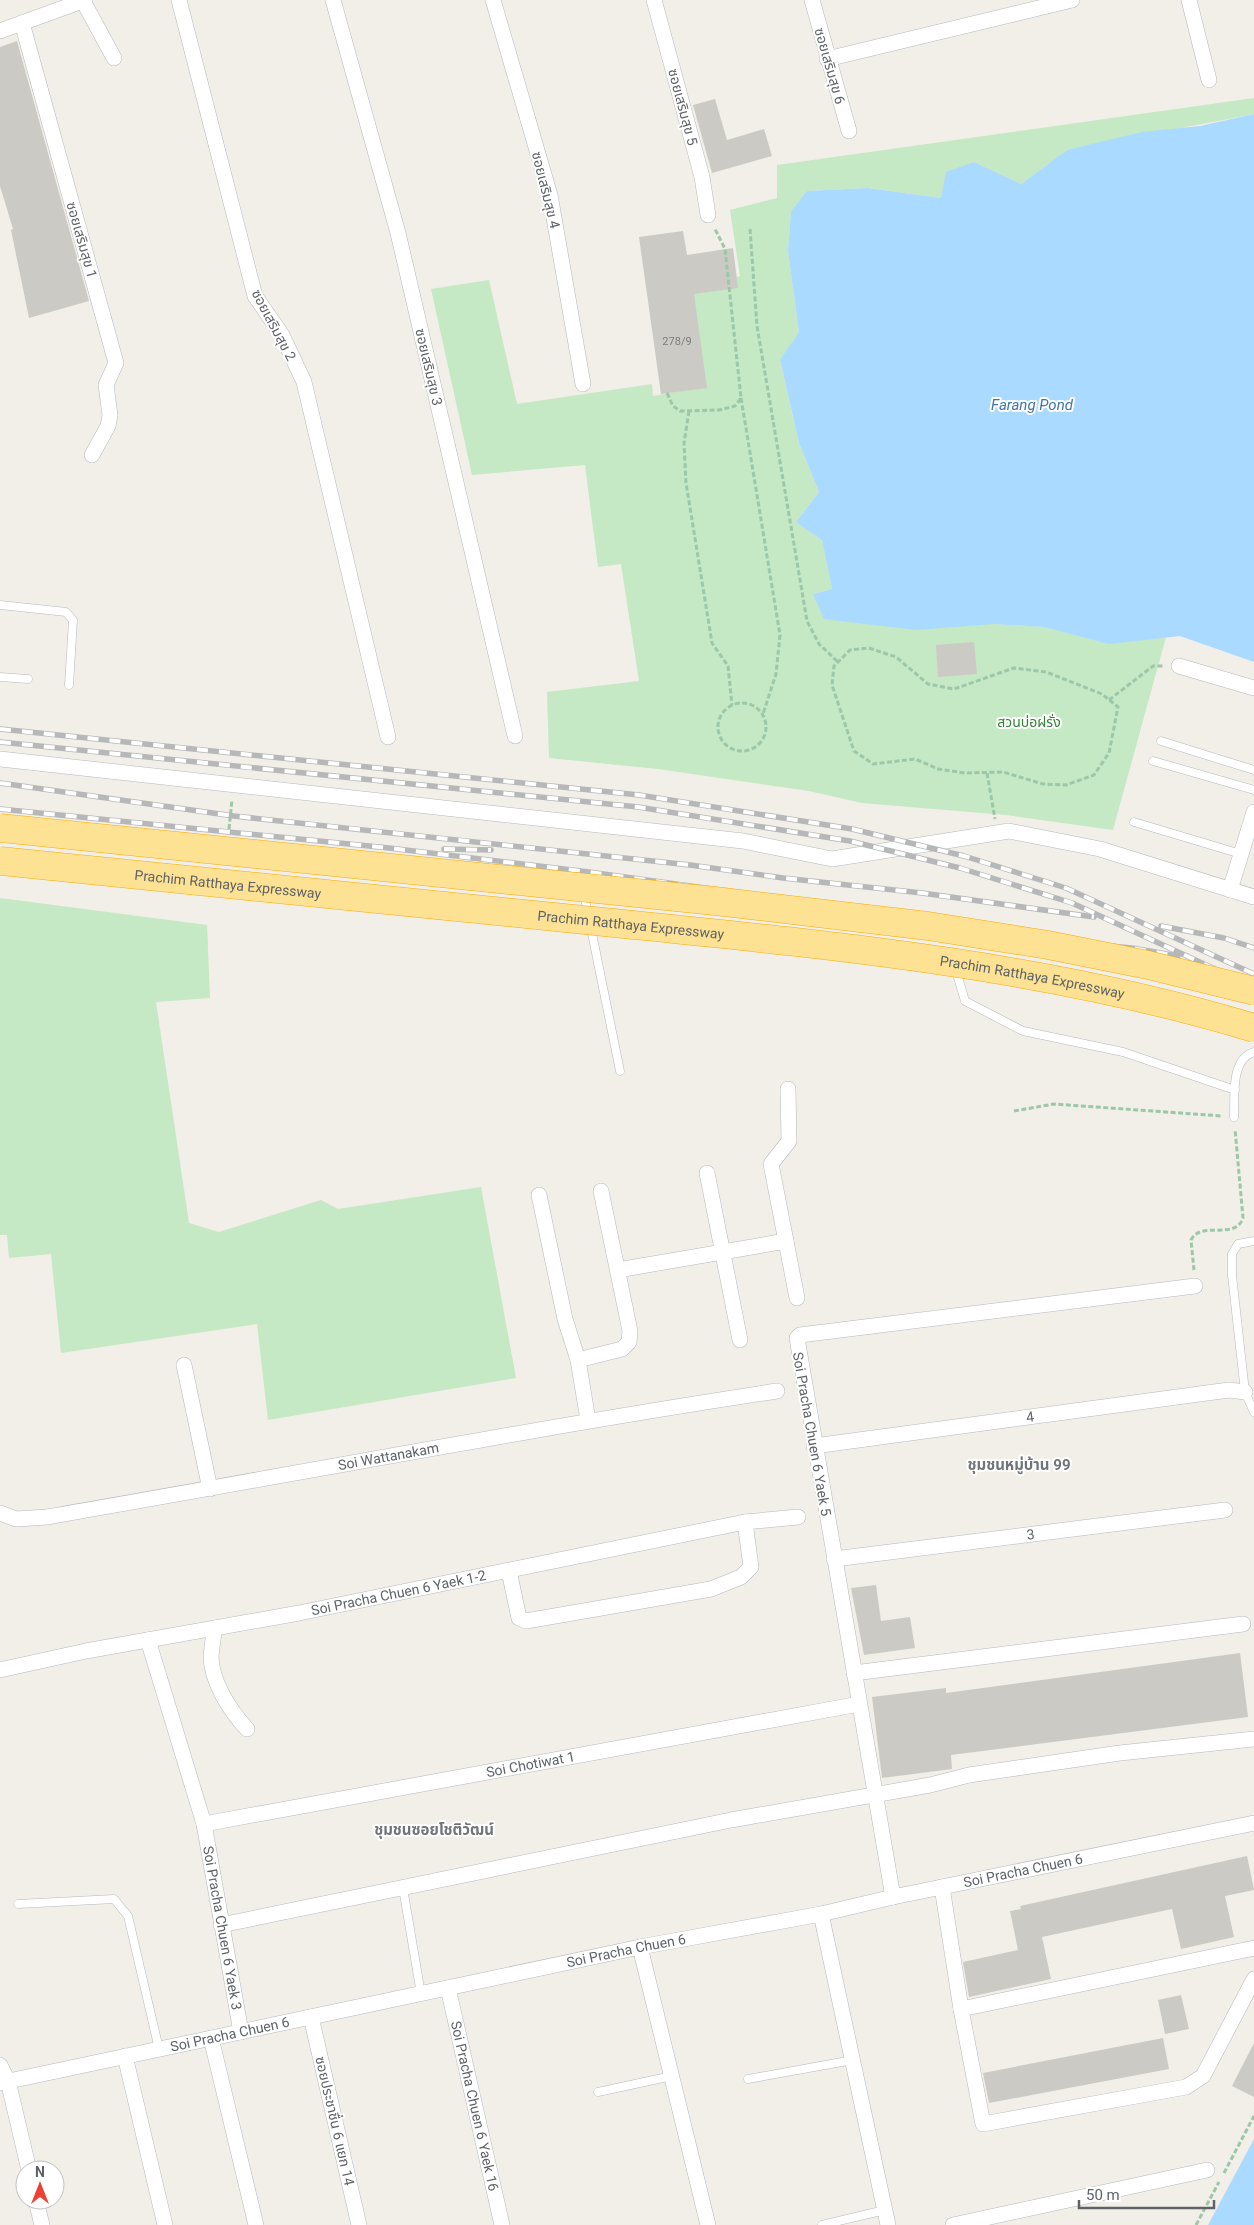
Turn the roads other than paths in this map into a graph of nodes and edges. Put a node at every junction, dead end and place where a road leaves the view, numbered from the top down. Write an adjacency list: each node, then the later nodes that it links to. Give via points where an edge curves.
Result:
1 (84, 0): 9 (street); 11 (street)
2 (179, 0): 25 (street, ซอยเสริมสุข 2, via 255,296 282,335 304,382)
3 (333, 0): 24 (street, ซอยเสริมสุข 3, via 398,233)
4 (493, 0): 16 (street, ซอยเสริมสุข 4, via 550,196)
5 (654, 0): 15 (street, ซอยเสริมสุข 5, via 702,177)
6 (812, 0): 12 (street, ซอยเสริมสุข 6)
7 (1072, 0): 12 (street)
8 (1189, 0): 13 (street)
9 (22, 23): 10 (street); 17 (street, ซอยเสริมสุข 1, via 116,363 106,385 110,414 108,426)
10 (0, 31)
11 (114, 58)
12 (827, 59): 14 (street, ซอยเสริมสุข 6)
13 (1209, 80)
14 (848, 131)
15 (708, 215)
16 (582, 384)
17 (92, 455)
18 (0, 605): 22 (lane, via 66,612 73,620)
19 (1179, 666): 23 (street)
20 (0, 677): 21 (lane)
21 (28, 679)
22 (69, 685)
23 (1254, 688)
24 (515, 736)
25 (388, 737)
26 (1161, 741): 29 (lane)
27 (0, 759): 38 (street, via 743,841 832,859 1009,830 1100,849)
28 (1153, 761): 30 (lane)
29 (1254, 770)
30 (1254, 790)
31 (1254, 812): 35 (street)
32 (1134, 822): 35 (lane)
33 (0, 828): 48 (highway, bridge, via 928,926 1148,965)
34 (0, 832): 37 (lane)
35 (1241, 854): 38 (street)
36 (0, 861): 49 (highway, Prachim Ratthaya Expressway, bridge, via 933,958 1056,979)
37 (582, 884): 39 (lane); 51 (lane)
38 (1230, 890): 40 (street)
39 (724, 893)
40 (1254, 897)
41 (826, 905): 42 (lane, via 883,915)
42 (943, 920): 43 (lane); 44 (lane)
43 (947, 939)
44 (1087, 944)
45 (1130, 952): 47 (lane)
46 (952, 957): 53 (lane, via 965,1001 1024,1031 1123,1052)
47 (1254, 985)
48 (1254, 991)
49 (1254, 1028)
50 (1254, 1052): 53 (lane, via 1240,1062)
51 (620, 1071)
52 (788, 1089): 58 (street, via 789,1141 771,1164)
53 (1236, 1090): 54 (lane)
54 (1234, 1117)
55 (707, 1173): 60 (street)
56 (601, 1191): 61 (street)
57 (539, 1195): 65 (street, via 565,1319)
58 (786, 1241): 60 (street); 63 (street)
59 (1254, 1241): 68 (lane, via 1238,1244 1232,1254)
60 (723, 1252): 61 (street); 64 (street)
61 (618, 1270): 65 (street, via 630,1331 629,1342 622,1349)
62 (1195, 1286): 71 (street, Soi Pracha Chuen 6 Yaek 5, via 800,1335 796,1342)
63 (798, 1298)
64 (740, 1340)
65 (578, 1360): 70 (street)
66 (184, 1366): 72 (street)
67 (777, 1390): 70 (street, Soi Wattanakam)
68 (1245, 1392): 69 (lane); 71 (street, 4, via 1229,1390)
69 (1254, 1412)
70 (588, 1420): 72 (street, Soi Wattanakam)
71 (814, 1446): 77 (street, Soi Pracha Chuen 6 Yaek 5)
72 (210, 1489): 74 (street, Soi Wattanakam, via 47,1517 16,1519)
73 (1225, 1510): 77 (street, 3)
74 (0, 1513)
75 (798, 1517): 76 (street, Soi Pracha Chuen 6 Yaek 1-2)
76 (745, 1522): 78 (street, Soi Pracha Chuen 6 Yaek 1-2); 78 (street, via 751,1567 741,1577 711,1589 522,1620)
77 (834, 1558): 83 (street, Soi Pracha Chuen 6 Yaek 5)
78 (509, 1571): 80 (street, Soi Pracha Chuen 6 Yaek 1-2)
79 (1243, 1624): 83 (street)
80 (214, 1628): 81 (street, Soi Pracha Chuen 6 Yaek 1-2); 85 (street, via 211,1658 216,1677 225,1698)
81 (148, 1640): 82 (street, Soi Pracha Chuen 6 Yaek 1-2); 88 (street, Soi Pracha Chuen 6 Yaek 3)
82 (0, 1670)
83 (854, 1673): 84 (street, Soi Pracha Chuen 6 Yaek 5)
84 (859, 1704): 87 (street, Soi Pracha Chuen 6 Yaek 5); 88 (street, Soi Chotiwat 1)
85 (247, 1729)
86 (1254, 1739): 87 (street, via 1120,1753)
87 (875, 1794): 91 (street); 92 (street, Soi Pracha Chuen 6 Yaek 5)
88 (204, 1824): 95 (street, Soi Pracha Chuen 6 Yaek 3)
89 (1254, 1824): 90 (street, Soi Pracha Chuen 6)
90 (942, 1887): 92 (street, Soi Pracha Chuen 6); 101 (street)
91 (403, 1888): 95 (street); 100 (lane)
92 (893, 1897): 94 (street, Soi Pracha Chuen 6)
93 (18, 1904): 105 (lane, via 114,1899 128,1916)
94 (821, 1914): 96 (street, Soi Pracha Chuen 6); 107 (street)
95 (221, 1925): 103 (street, Soi Pracha Chuen 6 Yaek 3)
96 (640, 1947): 99 (street, Soi Pracha Chuen 6); 109 (street)
97 (1254, 1948): 101 (street)
98 (1254, 1979): 101 (street, via 1203,2076 1186,2088 983,2124)
99 (448, 1988): 100 (street, Soi Pracha Chuen 6); 121 (street, Soi Pracha Chuen 6 Yaek 16)
100 (421, 1994): 102 (street, Soi Pracha Chuen 6)
101 (961, 2008)
102 (311, 2017): 103 (street, Soi Pracha Chuen 6); 120 (street, ซอยประชาชื่น 6 แยก 14)
103 (241, 2032): 104 (street, Soi Pracha Chuen 6)
104 (211, 2038): 105 (street, Soi Pracha Chuen 6); 119 (street)
105 (159, 2049): 106 (street, Soi Pracha Chuen 6)
106 (125, 2056): 111 (street, Soi Pracha Chuen 6); 118 (street)
107 (853, 2060): 110 (lane); 116 (street)
108 (0, 2065): 111 (street)
109 (672, 2076): 112 (lane); 122 (street)
110 (748, 2079)
111 (4, 2082): 113 (street)
112 (598, 2092)
113 (26, 2160)
114 (1207, 2170): 125 (street)
115 (38, 2210): 117 (street)
116 (885, 2210): 123 (lane); 124 (street)
117 (42, 2225)
118 (165, 2225)
119 (256, 2225)
120 (359, 2225)
121 (502, 2225)
122 (708, 2225)
123 (822, 2225)
124 (888, 2225)
125 (953, 2225)

